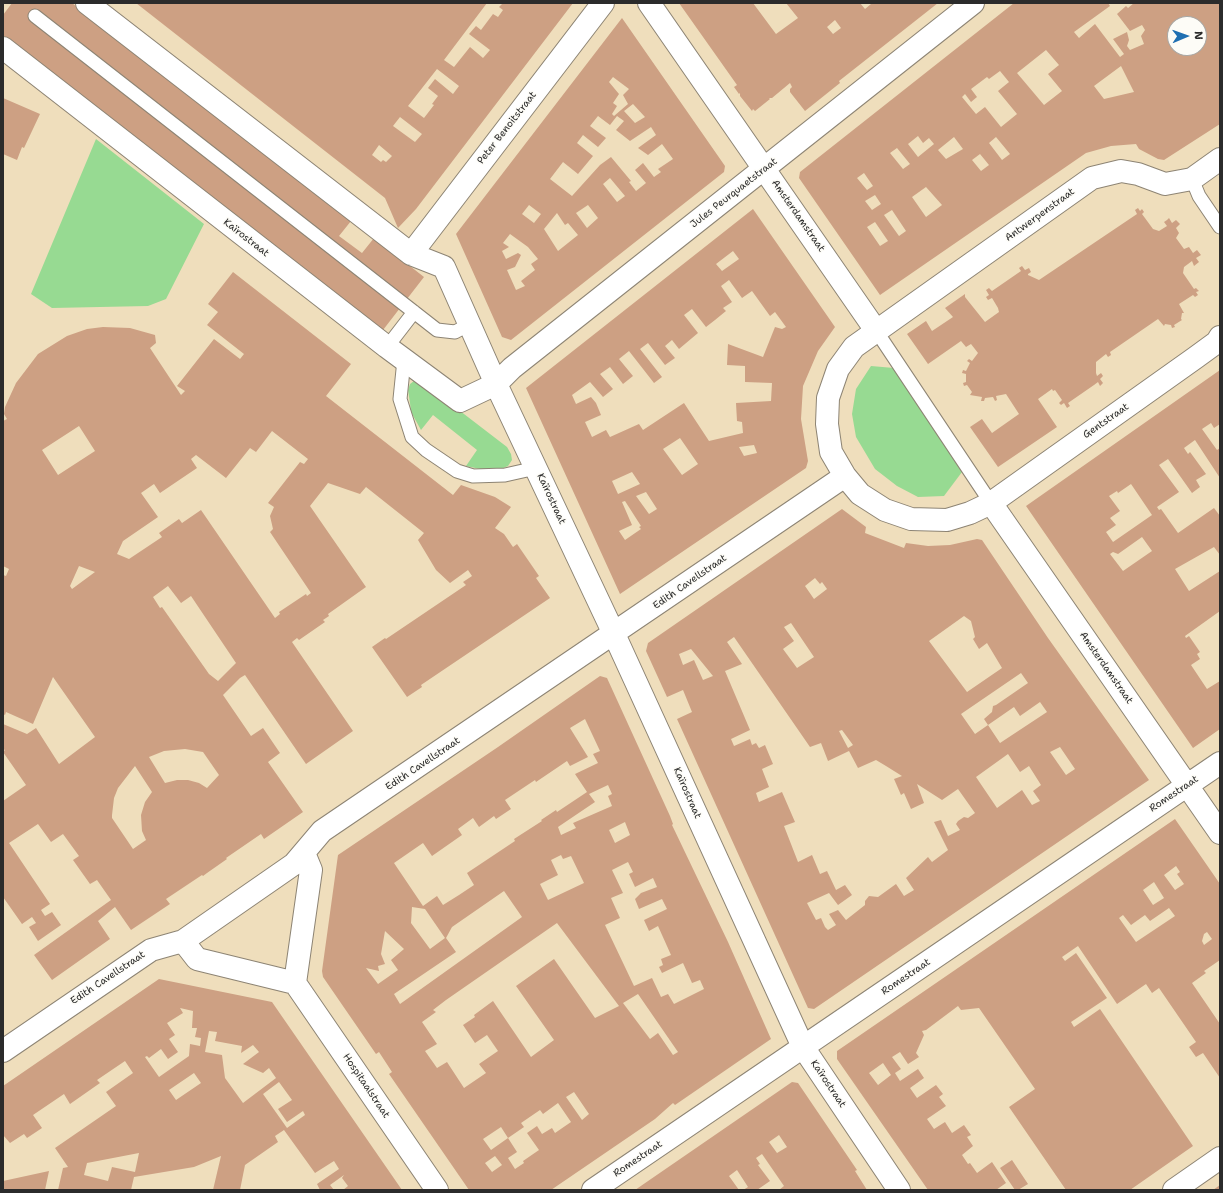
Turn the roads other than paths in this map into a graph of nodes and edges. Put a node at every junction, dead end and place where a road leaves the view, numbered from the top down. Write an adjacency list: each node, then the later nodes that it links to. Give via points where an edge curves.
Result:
1 (87, 3): 11 (street, Kaïrostraat)
2 (603, 3): 11 (street, Peter Benoitstraat)
3 (649, 3): 8 (street, Amsterdamstraat)
4 (973, 3): 8 (street, Jules Peurquaetstraat)
5 (35, 16): 12 (lane)
6 (3, 48): 16 (street, Kaïrostraat)
7 (1220, 159): 9 (street, Antwerpenstraat)
8 (764, 168): 14 (street, Amsterdamstraat); 18 (street, Jules Peurquaetstraat, via 512,368)
9 (1192, 179): 10 (lane, via 1199,196); 14 (street, Antwerpenstraat, via 1165,184 1121,171 1092,178)
10 (1218, 221)
11 (411, 254): 13 (street, Kaïrostraat, via 444,267)
12 (414, 312): 13 (lane, via 437,330 456,332); 16 (lane)
13 (470, 324): 18 (street, Kaïrostraat)
14 (877, 332): 20 (street, Antwerpenstraat, via 854,347 838,370 828,398 830,452); 21 (lane)
15 (1220, 337): 21 (street, Gentstraat, via 1195,358)
16 (387, 347): 17 (street, Kaïrostraat)
17 (404, 360): 18 (street, Kaïrostraat, via 460,401); 19 (lane, via 400,399 412,437 426,450 457,471 473,476 505,475)
18 (496, 384): 19 (street, Kaïrostraat)
19 (536, 468): 22 (street, Kaïrostraat)
20 (845, 476): 21 (street, Gentstraat, via 860,494 885,510 911,519 947,520); 22 (street, Edith Cavellstraat)
21 (990, 503): 24 (street, Amsterdamstraat)
22 (614, 634): 26 (street, Edith Cavellstraat, via 322,831); 29 (street, Kaïrostraat)
23 (1220, 763): 24 (street, Romestraat)
24 (1188, 785): 25 (street, Amsterdamstraat); 29 (street, Romestraat)
25 (1220, 833)
26 (304, 853): 27 (street, Edith Cavellstraat, via 294,864); 28 (street, via 311,870)
27 (184, 942): 28 (street, via 197,960); 30 (street, Edith Cavellstraat, via 151,950)
28 (295, 983): 32 (street, Hospitaalstraat)
29 (803, 1047): 33 (street, Romestraat); 34 (street, Kaïrostraat)
30 (3, 1051)
31 (1220, 1158): 35 (street)
32 (437, 1190)
33 (592, 1190)
34 (899, 1190)
35 (1174, 1190)

